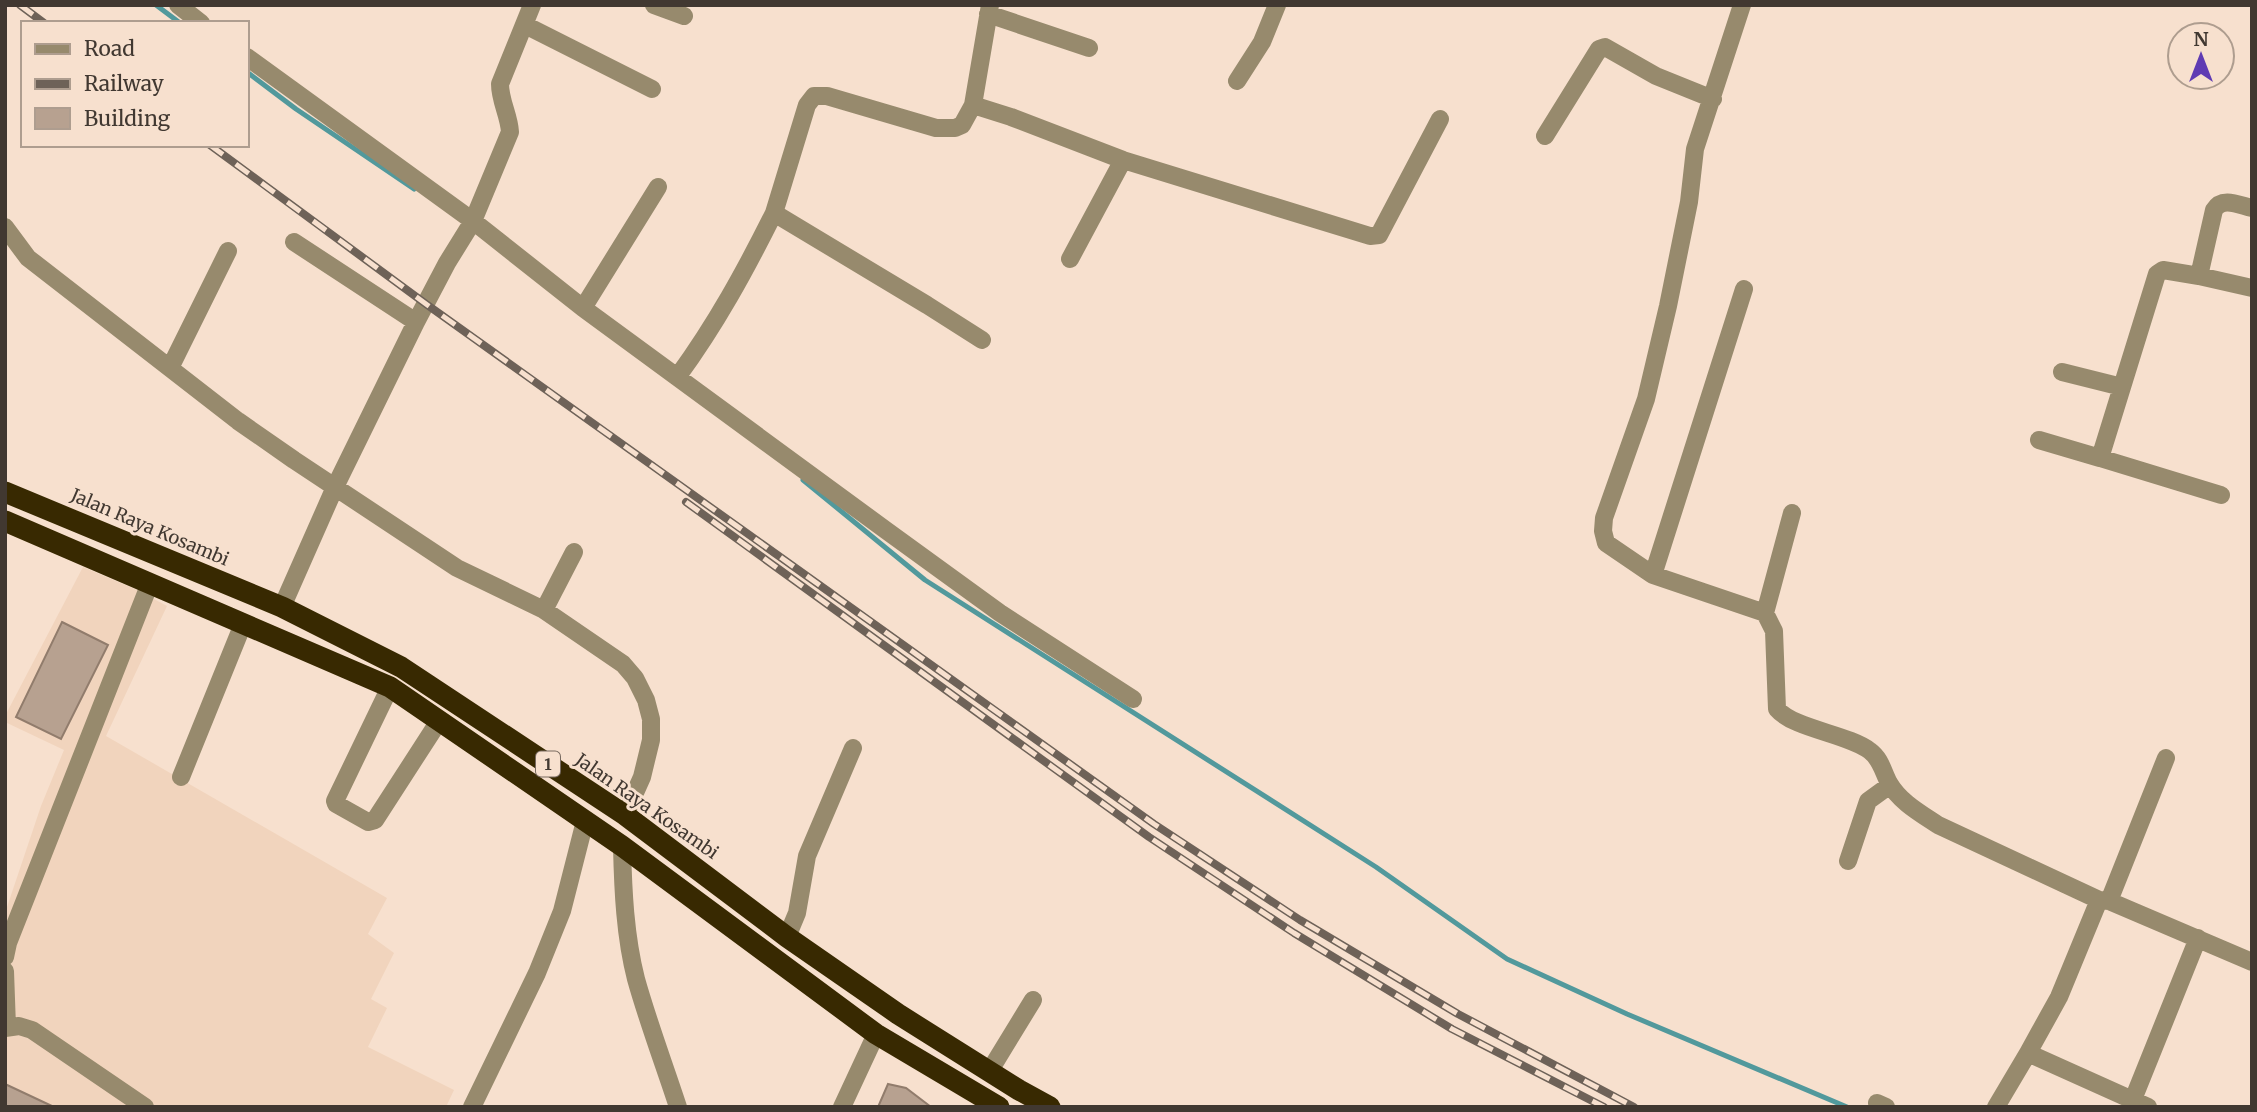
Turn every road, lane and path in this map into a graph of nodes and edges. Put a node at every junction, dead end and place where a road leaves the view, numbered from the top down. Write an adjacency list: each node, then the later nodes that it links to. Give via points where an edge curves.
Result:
1 (178, 5): 8 (street)
2 (532, 5): 9 (street)
3 (654, 5): 7 (street)
4 (1742, 5): 14 (street)
5 (1275, 6): 12 (street, via 1262,42)
6 (989, 10): 10 (street); 15 (street)
7 (684, 16)
8 (198, 21)
9 (525, 24): 13 (street); 22 (street, via 500,84 510,132)
10 (1089, 48)
11 (248, 58): 22 (street, via 373,146)
12 (1237, 81)
13 (652, 89)
14 (1713, 99): 17 (street, via 1656,76 1605,47 1599,49); 45 (street, via 1695,149 1684,228 1646,399 1603,525 1606,543)
15 (973, 105): 18 (street); 21 (street, via 962,124 936,128 814,96 807,104)
16 (1440, 119): 18 (street, via 1374,237)
17 (1545, 136)
18 (1123, 160): 26 (street)
19 (658, 187): 30 (street)
20 (2252, 208): 27 (street, via 2218,204)
21 (774, 213): 32 (street); 35 (street, via 739,284)
22 (471, 225): 30 (street); 31 (street)
23 (5, 227): 33 (street, via 28,258)
24 (294, 242): 31 (street)
25 (228, 251): 33 (street)
26 (1070, 259)
27 (2199, 276): 28 (street); 36 (street, via 2163,270 2157,274)
28 (2252, 288)
29 (1744, 289): 45 (street)
30 (583, 309): 35 (street)
31 (416, 322): 39 (street)
32 (982, 340)
33 (170, 368): 39 (street)
34 (2062, 372): 36 (street)
35 (678, 376): 52 (street, via 1000,613)
36 (2122, 387): 38 (street)
37 (2039, 440): 38 (street)
38 (2100, 458): 41 (street)
39 (335, 487): 47 (street); 48 (street, via 457,568)
40 (5, 492): 47 (highway, Jalan Raya Kosambi / 1)
41 (2221, 495)
42 (1792, 513): 49 (street)
43 (5, 522): 46 (highway, 1)
44 (574, 552): 48 (street)
45 (1653, 575): 49 (street)
46 (150, 583): 50 (highway, 1); 65 (street)
47 (282, 607): 58 (highway, Jalan Raya Kosambi / 1, via 401,667)
48 (544, 611): 58 (street, via 622,664 646,700 650,740 642,777)
49 (1765, 613): 57 (street, via 1774,631 1777,709 1869,750)
50 (243, 624): 51 (highway, 1); 56 (street)
51 (390, 687): 53 (highway, 1); 53 (street, via 336,804 368,821 375,820)
52 (1133, 699)
53 (439, 721): 59 (highway, 1)
54 (853, 748): 63 (street, via 807,856)
55 (2166, 758): 62 (street)
56 (181, 777)
57 (1890, 785): 61 (street, via 1868,801); 62 (street, via 1903,801 1938,825)
58 (625, 815): 63 (highway, Jalan Raya Kosambi / 1)
59 (585, 821): 60 (highway, 1); 75 (street, via 562,911)
60 (622, 846): 70 (highway, 1); 76 (street, via 625,908 636,977)
61 (1848, 861)
62 (2104, 900): 64 (street); 71 (street)
63 (788, 937): 72 (highway, Jalan Raya Kosambi / 1)
64 (2197, 938): 66 (street); 73 (street)
65 (5, 957)
66 (2252, 962)
67 (5, 971): 69 (street)
68 (1033, 1000): 72 (street)
69 (6, 1028): 74 (street, via 32,1030)
70 (876, 1034): 77 (street); 78 (highway, 1)
71 (2028, 1053): 73 (street); 80 (street)
72 (989, 1072): 79 (highway, Jalan Raya Kosambi / 1)
73 (2137, 1105)
74 (145, 1107)
75 (472, 1107)
76 (678, 1107)
77 (842, 1107)
78 (999, 1107)
79 (1050, 1107)
80 (1996, 1107)

